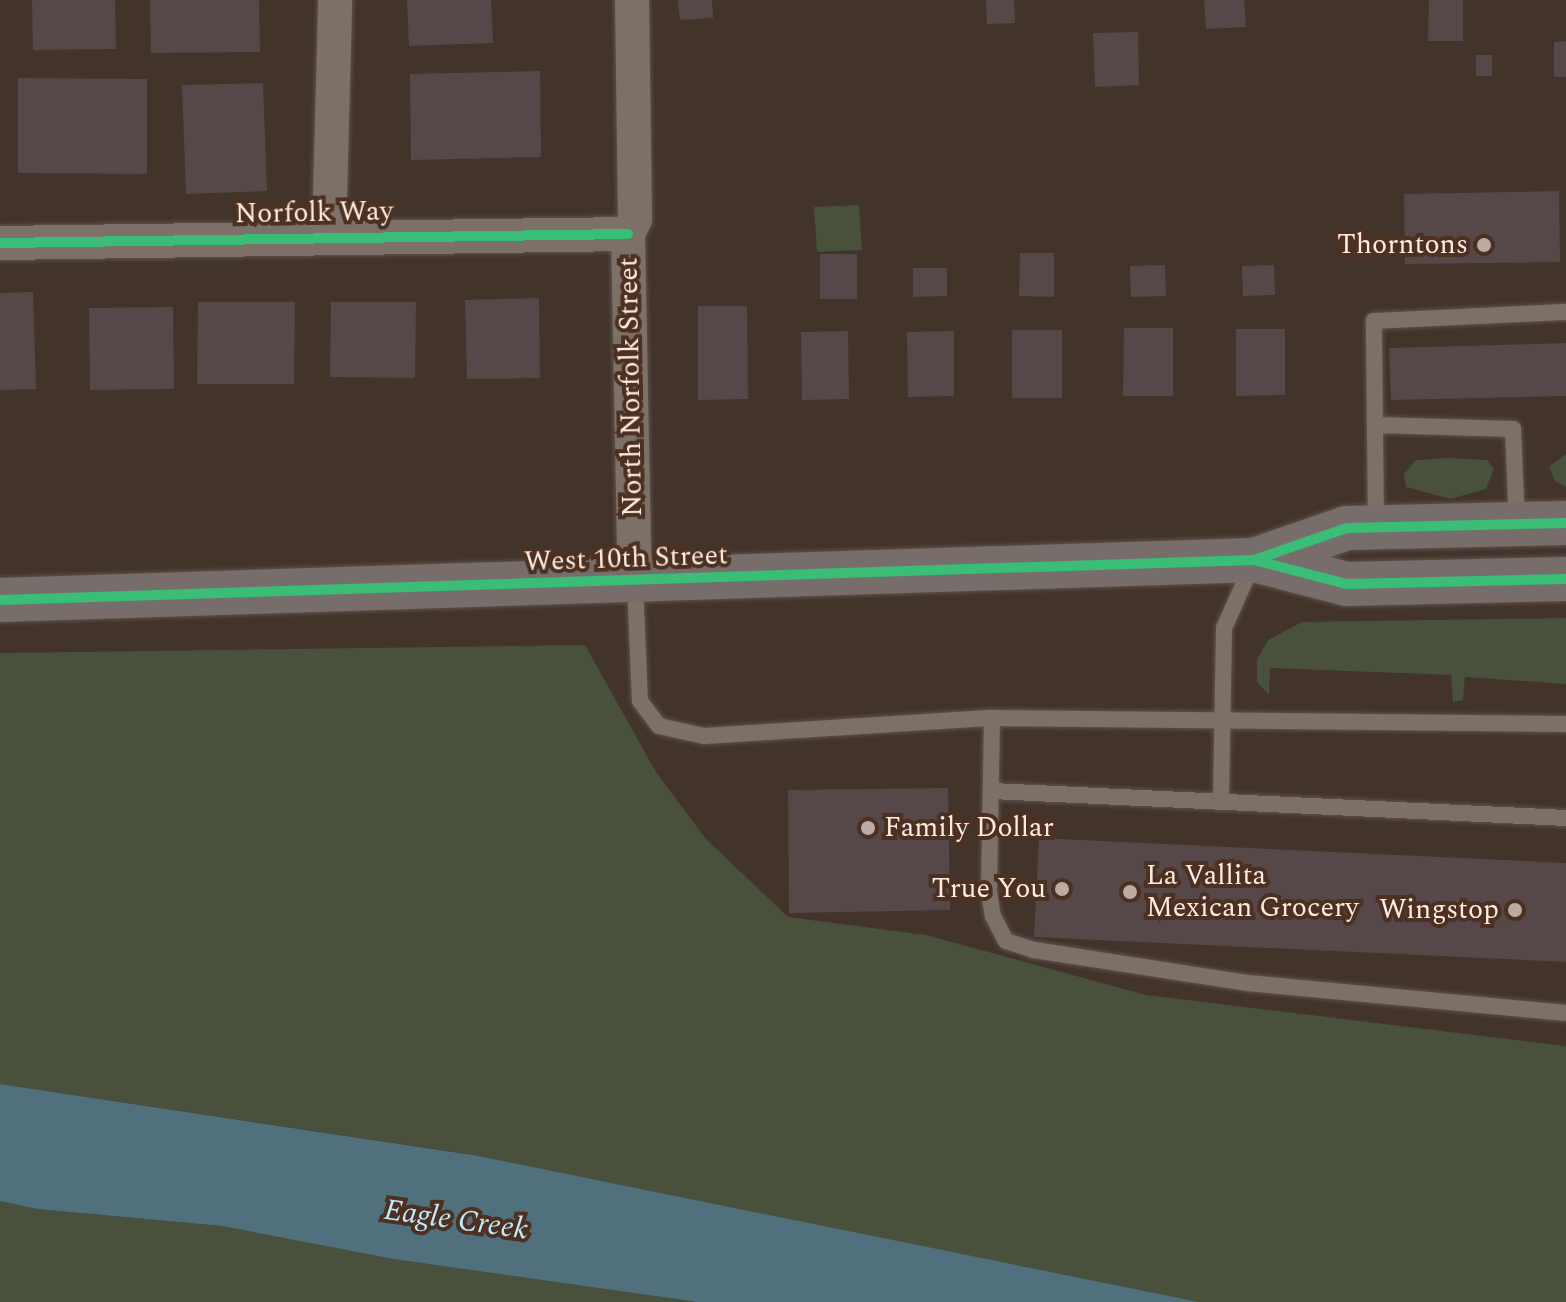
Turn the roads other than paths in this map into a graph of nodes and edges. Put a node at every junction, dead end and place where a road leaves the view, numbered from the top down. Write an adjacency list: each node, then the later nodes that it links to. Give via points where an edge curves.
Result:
1 (335, 0): 4 (street)
2 (632, 0): 3 (street, North Norfolk Street, via 635,219)
3 (628, 234): 4 (street, Norfolk Way); 13 (street, North Norfolk Street)
4 (329, 236): 5 (street, Norfolk Way)
5 (0, 243)
6 (1566, 312): 7 (lane, via 1374,321)
7 (1375, 425): 9 (lane, via 1513,429); 10 (lane)
8 (1566, 523): 9 (main road, West 10th Street)
9 (1517, 524): 10 (main road, West 10th Street)
10 (1376, 527): 11 (main road, West 10th Street, via 1347,528)
11 (1254, 560): 12 (main road, West 10th Street, via 1347,584); 13 (main road, West 10th Street); 16 (lane, via 1224,628)
12 (1566, 579)
13 (635, 583): 14 (main road, West 10th Street); 15 (lane, via 633,645 640,701 659,726 704,736)
14 (0, 600)
15 (992, 718): 16 (lane); 18 (lane)
16 (1220, 721): 17 (lane); 19 (lane)
17 (1566, 724)
18 (992, 791): 19 (lane); 21 (lane, via 989,892 993,916 1006,941 1034,950 1248,983)
19 (1221, 801): 20 (lane)
20 (1566, 818)
21 (1566, 1013)

